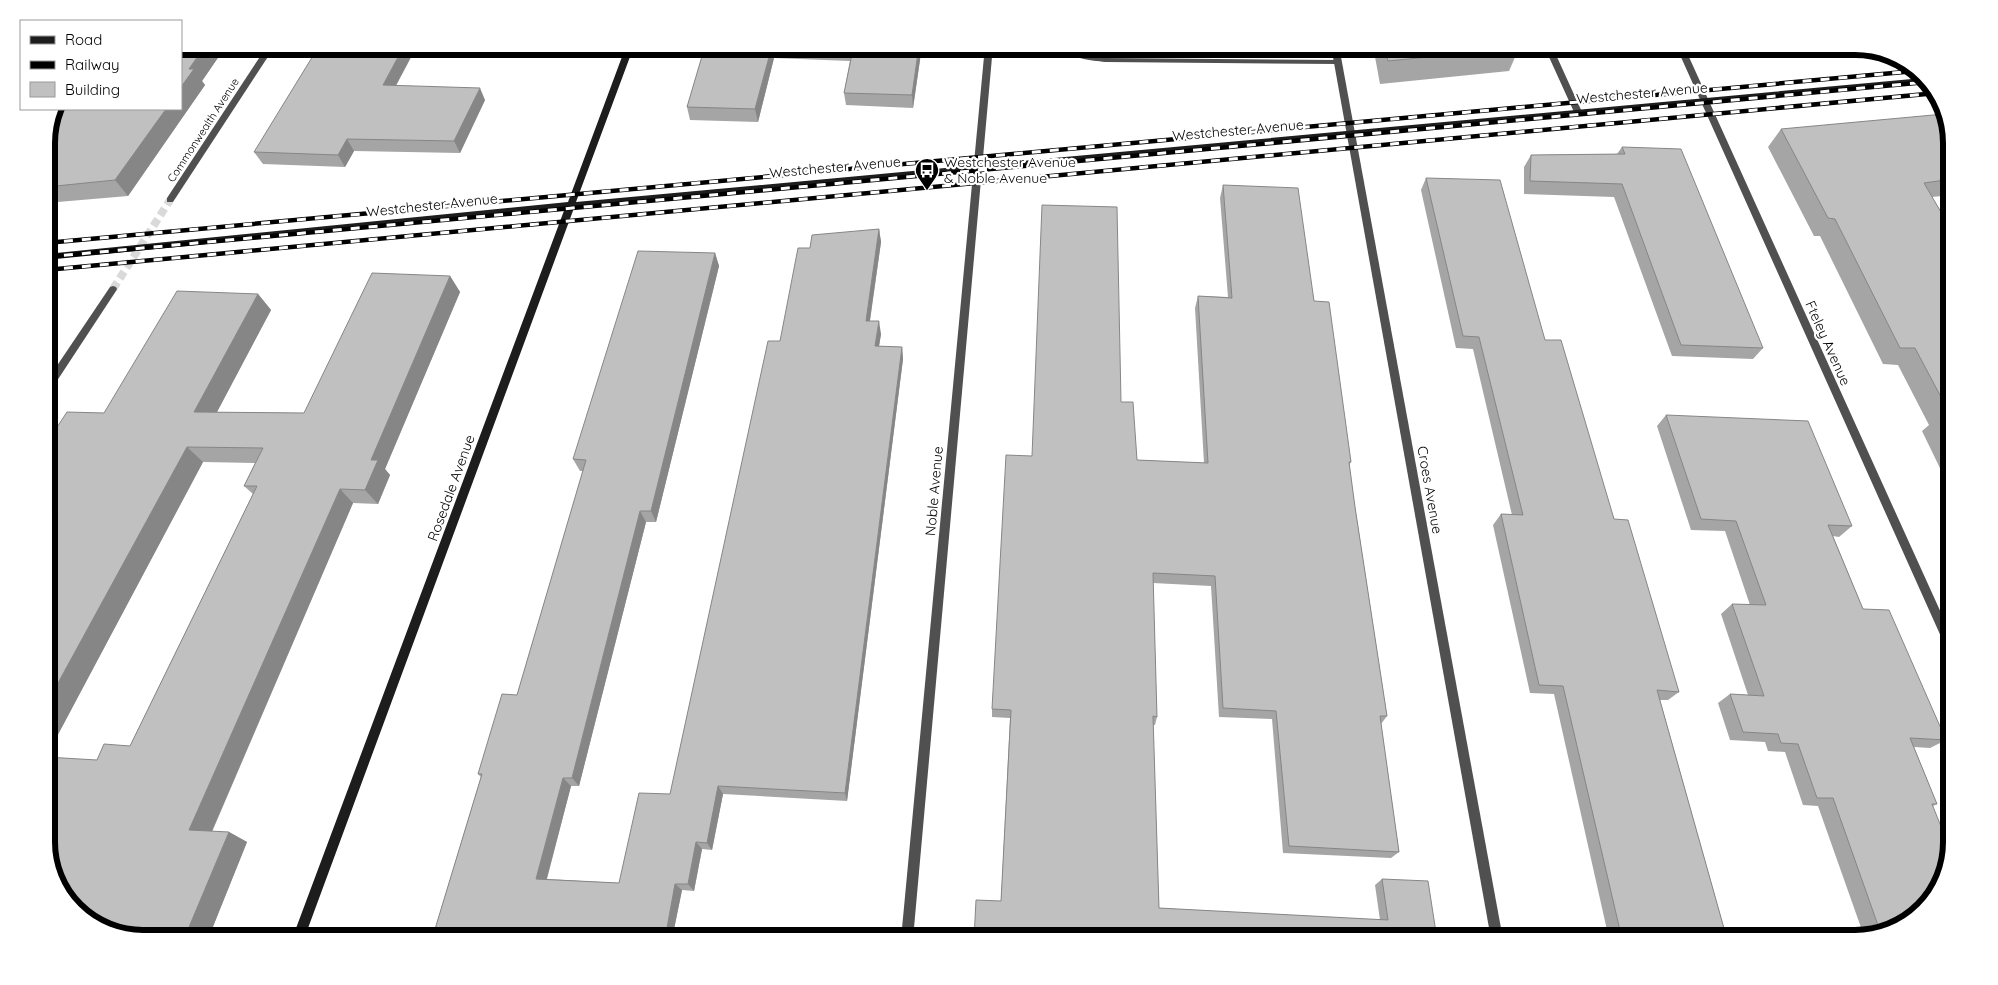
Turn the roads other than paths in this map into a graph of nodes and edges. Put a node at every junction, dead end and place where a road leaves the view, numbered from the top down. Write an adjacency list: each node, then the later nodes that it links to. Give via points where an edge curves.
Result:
1 (265, 55): 14 (street, Commonwealth Avenue)
2 (627, 55): 15 (main road, Rosedale Avenue)
3 (988, 55): 13 (street, Noble Avenue)
4 (1081, 55): 8 (street, via 1105,60)
5 (1337, 55): 8 (street, Croes Avenue)
6 (1552, 55): 11 (street)
7 (1684, 55): 10 (street, Fteley Avenue)
8 (1338, 62): 12 (street, Croes Avenue)
9 (1917, 81): 10 (main road, Westchester Avenue)
10 (1704, 101): 11 (main road, Westchester Avenue); 19 (street, Fteley Avenue)
11 (1578, 112): 12 (main road, Westchester Avenue)
12 (1351, 134): 13 (main road, Westchester Avenue); 22 (street, Croes Avenue)
13 (978, 168): 15 (main road, Westchester Avenue); 21 (street, Noble Avenue)
14 (170, 200)
15 (571, 205): 16 (main road, Westchester Avenue); 20 (main road, Rosedale Avenue)
16 (55, 256)
17 (113, 289): 18 (street)
18 (55, 376)
19 (1943, 630)
20 (301, 930)
21 (908, 930)
22 (1495, 930)

